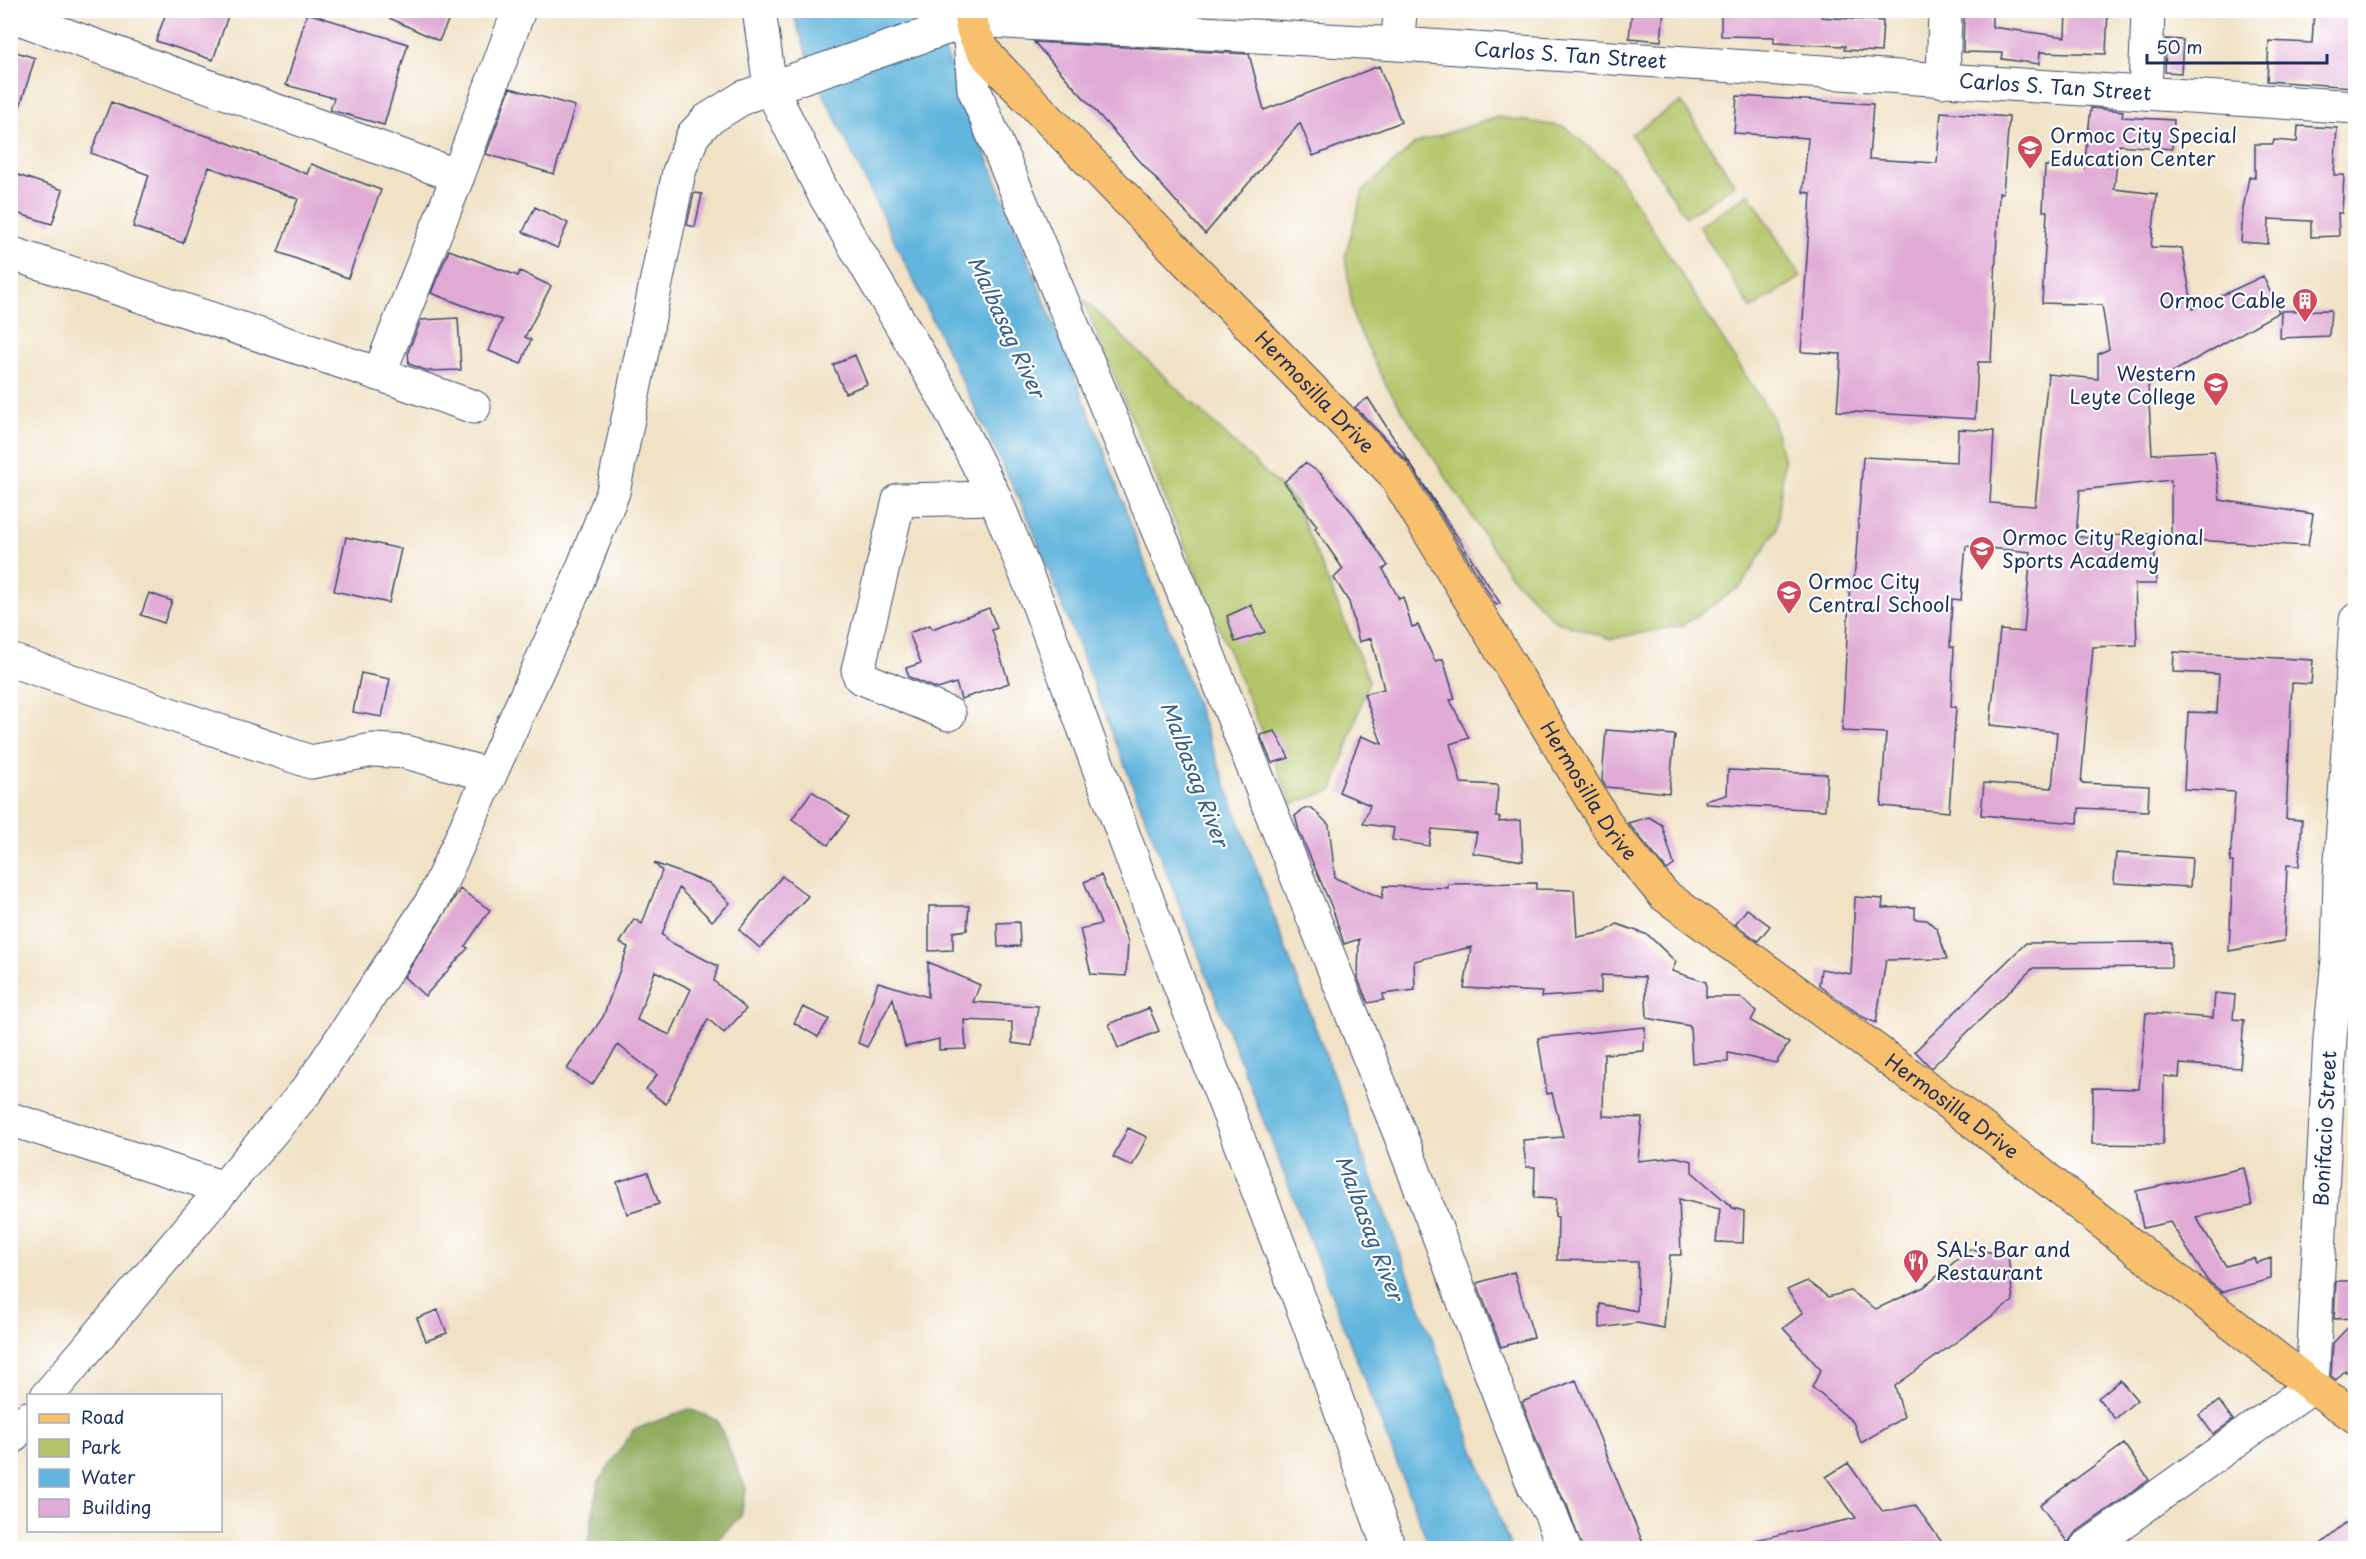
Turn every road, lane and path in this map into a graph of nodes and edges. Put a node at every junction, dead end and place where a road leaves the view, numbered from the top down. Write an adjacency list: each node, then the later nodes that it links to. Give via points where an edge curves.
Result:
1 (519, 10): 13 (street)
2 (759, 10): 10 (street)
3 (1400, 10): 8 (street)
4 (1945, 10): 9 (street)
5 (2148, 10): 11 (street)
6 (10, 15): 13 (street)
7 (962, 18): 8 (street, Carlos S. Tan Street); 10 (street, Carlos S. Tan Street); 25 (main road, Hermosilla Drive, via 990,59 1394,474 1612,833 1664,895 1978,1125); 31 (street, via 974,89 1174,569 1403,1142 1534,1486 1550,1512)
8 (1398, 44): 9 (street, Carlos S. Tan Street)
9 (1943, 81): 11 (street, Carlos S. Tan Street)
10 (782, 84): 17 (street, via 824,194 944,397); 21 (street, Carlos S. Tan Street, via 744,97 707,120 693,135 686,151 613,492 574,591)
11 (2145, 93): 12 (street, Carlos S. Tan Street)
12 (2355, 106)
13 (458, 176): 15 (street)
14 (10, 253): 15 (street)
15 (379, 374): 16 (street)
16 (474, 407)
17 (995, 498): 20 (street, via 899,500 858,670 860,677); 30 (street, via 1323,1361)
18 (2355, 620): 22 (street, Bonifacio Street, via 2340,878 2338,960)
19 (10, 660): 21 (street, via 312,762 373,750 406,752)
20 (949, 714)
21 (490, 775): 24 (street, Carlos S. Tan Street, via 433,900 308,1089)
22 (2343, 1037): 25 (street, Bonifacio Street)
23 (10, 1119): 24 (street)
24 (224, 1188): 26 (street, Carlos S. Tan Street)
25 (2312, 1386): 27 (main road, Hermosilla Drive); 32 (street)
26 (48, 1394)
27 (2355, 1417)
28 (27, 1419): 29 (street)
29 (10, 1439)
30 (1389, 1548)
31 (1564, 1548)
32 (2086, 1548)

